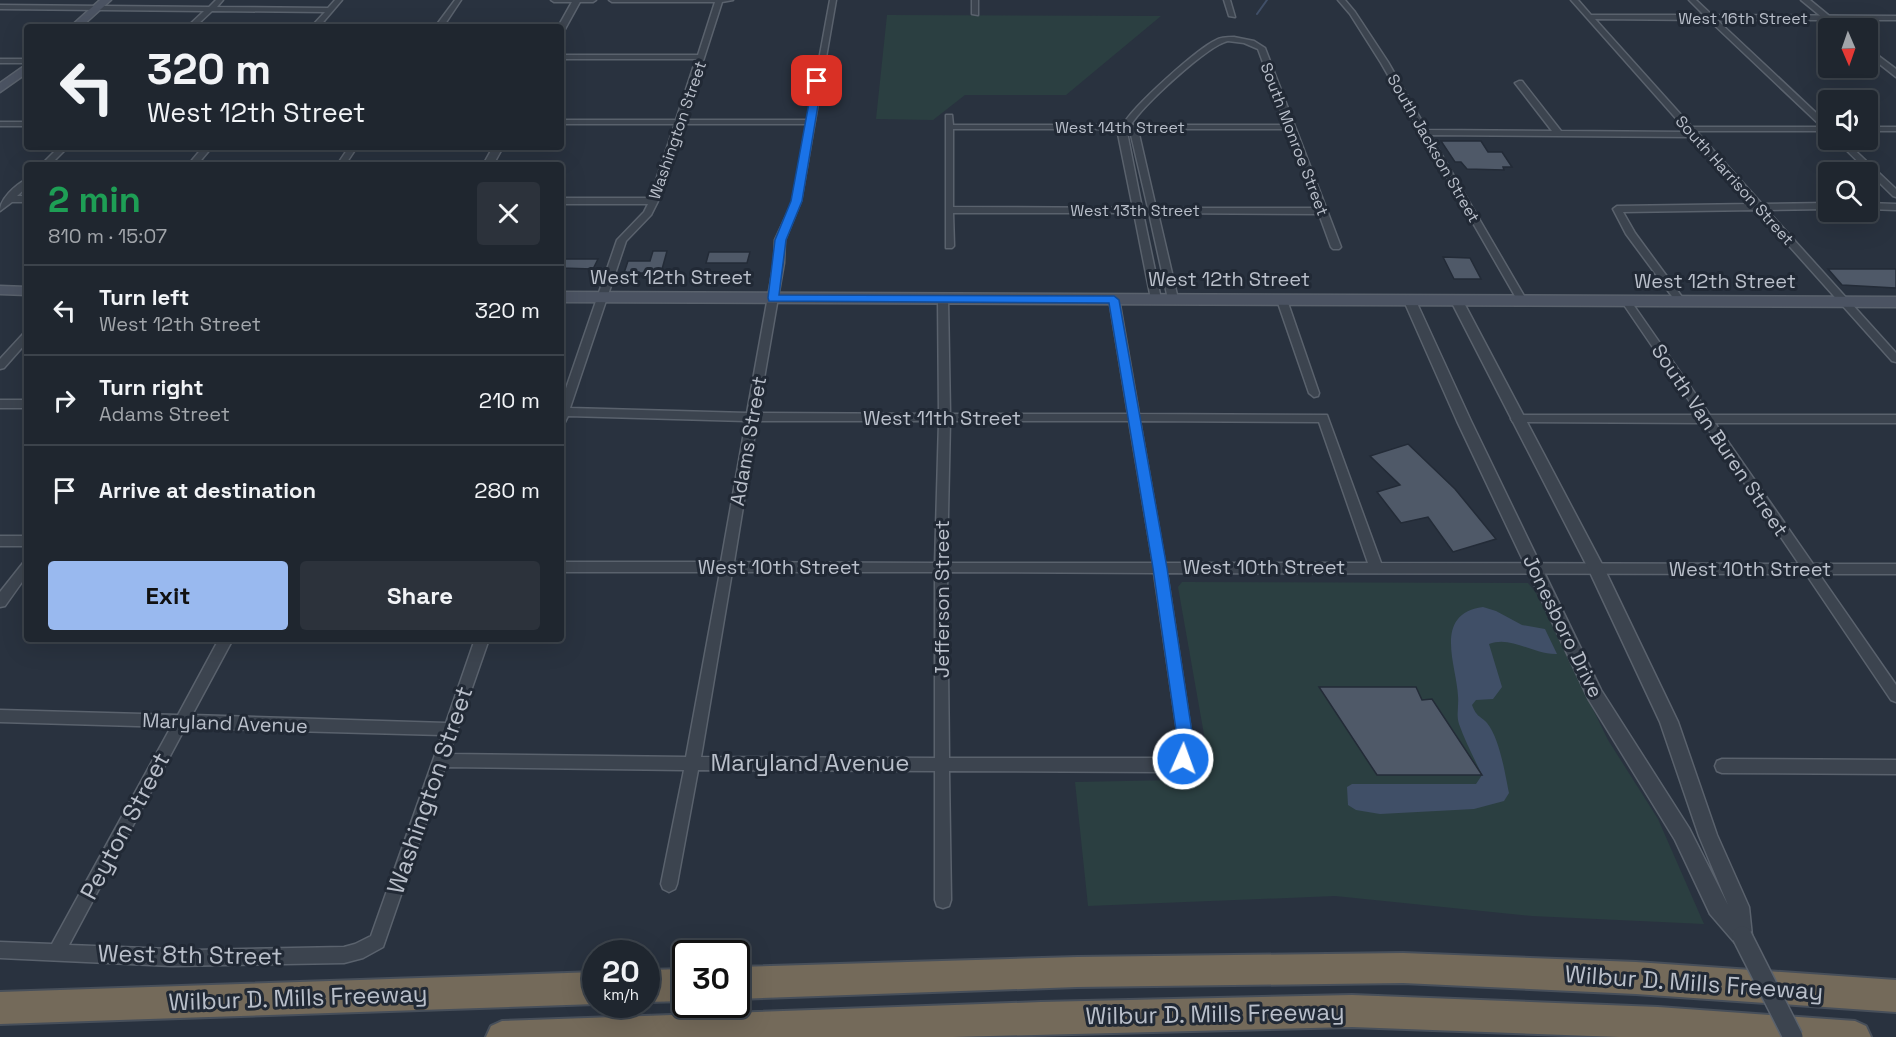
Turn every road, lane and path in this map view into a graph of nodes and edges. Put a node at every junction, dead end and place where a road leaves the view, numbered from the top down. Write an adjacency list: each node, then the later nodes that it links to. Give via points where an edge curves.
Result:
1 (106, 0): 20 (main road)
2 (220, 0): 21 (street)
3 (339, 0): 22 (street)
4 (458, 0): 34 (street)
5 (555, 0): 6 (street)
6 (577, 0): 7 (street); 35 (street)
7 (593, 0)
8 (612, 0): 9 (street)
9 (666, 0): 18 (street)
10 (729, 0): 18 (street)
11 (833, 0): 47 (street, Adams Street)
12 (975, 0): 23 (street)
13 (1227, 0): 24 (street)
14 (1341, 0): 56 (street, South Jackson Street, via 1353,13)
15 (1574, 0): 25 (street, South Harrison Street)
16 (1692, 0): 26 (street)
17 (1805, 0): 28 (street)
18 (719, 1): 37 (street, Washington Street)
19 (0, 7): 20 (street)
20 (96, 9): 21 (street); 31 (main road)
21 (210, 9): 22 (street); 32 (street)
22 (330, 10): 33 (street)
23 (976, 14)
24 (1233, 16)
25 (1589, 17): 26 (street, West 16th Street); 57 (street, South Harrison Street)
26 (1711, 18): 27 (street, West 16th Street); 45 (street)
27 (1818, 18)
28 (1827, 18)
29 (1878, 18): 30 (street, West 16th Street)
30 (1896, 18)
31 (78, 24)
32 (194, 24)
33 (318, 24)
34 (441, 24)
35 (564, 24)
36 (564, 57): 37 (street)
37 (702, 57): 48 (street, Washington Street)
38 (1878, 59): 42 (street)
39 (0, 61): 40 (street)
40 (24, 61)
41 (24, 69): 44 (main road)
42 (1896, 74)
43 (1519, 83): 58 (street)
44 (0, 89)
45 (1818, 120)
46 (564, 122): 48 (street)
47 (810, 122): 48 (street); 85 (street, Adams Street, via 796,201 780,240)
48 (680, 123): 69 (street, Washington Street)
49 (0, 124): 50 (street)
50 (24, 124)
51 (1127, 127): 52 (street, West 14th Street); 52 (street, South Monroe Street, via 1158,92 1213,45 1226,40 1244,40 1261,48); 75 (street, West 14th Street, via 949,122); 76 (street, via 1122,134); 77 (street, via 1135,134)
52 (1290, 127): 78 (street, South Monroe Street)
53 (1818, 129): 57 (street)
54 (1878, 129): 55 (street)
55 (1896, 129)
56 (1425, 132): 58 (street); 93 (street, South Jackson Street)
57 (1693, 132): 58 (street); 71 (street, South Harrison Street)
58 (1559, 134)
59 (61, 150): 62 (street)
60 (205, 150): 63 (street)
61 (1850, 150): 65 (street)
62 (48, 162)
63 (195, 162)
64 (24, 184): 66 (street)
65 (1896, 194)
66 (5, 199): 67 (street); 74 (street)
67 (24, 199)
68 (564, 201): 69 (street)
69 (654, 201): 84 (street, Washington Street, via 622,240)
70 (1818, 206): 71 (street)
71 (1760, 207): 95 (street, via 1617,209); 96 (street, South Harrison Street)
72 (1878, 207): 73 (street)
73 (1896, 207)
74 (0, 208)
75 (950, 210): 76 (street, West 13th Street); 79 (street)
76 (1137, 210): 77 (street, West 13th Street); 87 (street)
77 (1152, 210): 78 (street, West 13th Street); 88 (street)
78 (1321, 211): 80 (street, South Monroe Street)
79 (948, 246)
80 (1336, 247)
81 (0, 290): 82 (main road)
82 (24, 291)
83 (564, 297): 84 (main road, West 12th Street)
84 (603, 297): 85 (main road, West 12th Street); 104 (street, Washington Street)
85 (773, 298): 86 (main road, West 12th Street); 106 (street, Adams Street)
86 (944, 299): 89 (main road, West 12th Street); 108 (street, Jefferson Street)
87 (1156, 299): 88 (main road, West 12th Street); 89 (main road, West 12th Street)
88 (1173, 299): 90 (main road, West 12th Street)
89 (1114, 300): 107 (street)
90 (1282, 300): 91 (main road, West 12th Street); 101 (street)
91 (1410, 301): 92 (main road, West 12th Street); 119 (street, Jonesboro Drive)
92 (1457, 301): 93 (main road, West 12th Street); 109 (street, Jonesboro Drive)
93 (1522, 301): 94 (main road, West 12th Street)
94 (1627, 302): 95 (main road, West 12th Street); 110 (street, South Van Buren Street)
95 (1680, 302): 96 (main road, West 12th Street)
96 (1844, 302): 97 (main road, West 12th Street); 99 (street, South Harrison Street)
97 (1896, 302)
98 (24, 339): 100 (street)
99 (1896, 359)
100 (0, 366)
101 (1314, 393)
102 (0, 404): 103 (street)
103 (24, 404)
104 (564, 409)
105 (564, 415): 106 (street, West 11th Street)
106 (751, 417): 108 (street, West 11th Street); 115 (street, Adams Street)
107 (1135, 417): 108 (street, West 11th Street); 117 (street, West 11th Street, via 1323,418); 118 (street)
108 (945, 419): 116 (street, Jefferson Street)
109 (1517, 419): 110 (street); 120 (street, Jonesboro Drive)
110 (1706, 419): 111 (street); 121 (street, South Van Buren Street)
111 (1896, 419)
112 (0, 541): 113 (street)
113 (24, 541)
114 (564, 567): 115 (street, West 10th Street)
115 (725, 567): 116 (street, West 10th Street); 132 (street, Adams Street)
116 (941, 567): 118 (street, West 10th Street); 133 (street, Jefferson Street)
117 (1376, 567): 118 (street, West 10th Street); 119 (street, West 10th Street)
118 (1160, 568): 133 (street, Maryland Avenue, via 1187,752 1178,762)
119 (1535, 568): 120 (street, West 10th Street); 138 (street, Jonesboro Drive, via 1595,695 1682,834 1718,907)
120 (1596, 568): 121 (street, West 10th Street); 138 (street, Jonesboro Drive, via 1669,722 1708,836 1739,907)
121 (1808, 569): 122 (street, West 10th Street); 127 (street, South Van Buren Street)
122 (1896, 569)
123 (24, 570): 124 (street)
124 (0, 602)
125 (224, 642): 129 (street, Peyton Street)
126 (481, 642): 130 (street, Washington Street)
127 (1896, 696)
128 (0, 716): 129 (street, Maryland Avenue)
129 (181, 722): 130 (street, Maryland Avenue); 141 (street, Peyton Street)
130 (450, 729): 131 (street, Washington Street)
131 (441, 760): 132 (street, Maryland Avenue); 139 (street, Washington Street)
132 (694, 763): 133 (street, Maryland Avenue); 136 (street, Adams Street)
133 (943, 763): 137 (street, Jefferson Street)
134 (1722, 766): 135 (street)
135 (1896, 767)
136 (669, 884)
137 (943, 900)
138 (1742, 936): 147 (street, Jonesboro Drive, bridge)
139 (377, 941): 141 (street, West 8th Street, via 344,955 145,957)
140 (0, 950): 141 (street, West 8th Street)
141 (57, 951)
142 (750, 984): 144 (highway, Wilbur D. Mills Freeway, via 1077,972 1403,968 1636,978)
143 (582, 988): 145 (highway, Wilbur D. Mills Freeway)
144 (1896, 996)
145 (0, 1008)
146 (502, 1037): 148 (highway, Wilbur D. Mills Freeway, via 1352,1011 1612,1021)
147 (1793, 1037)
148 (1855, 1037)

